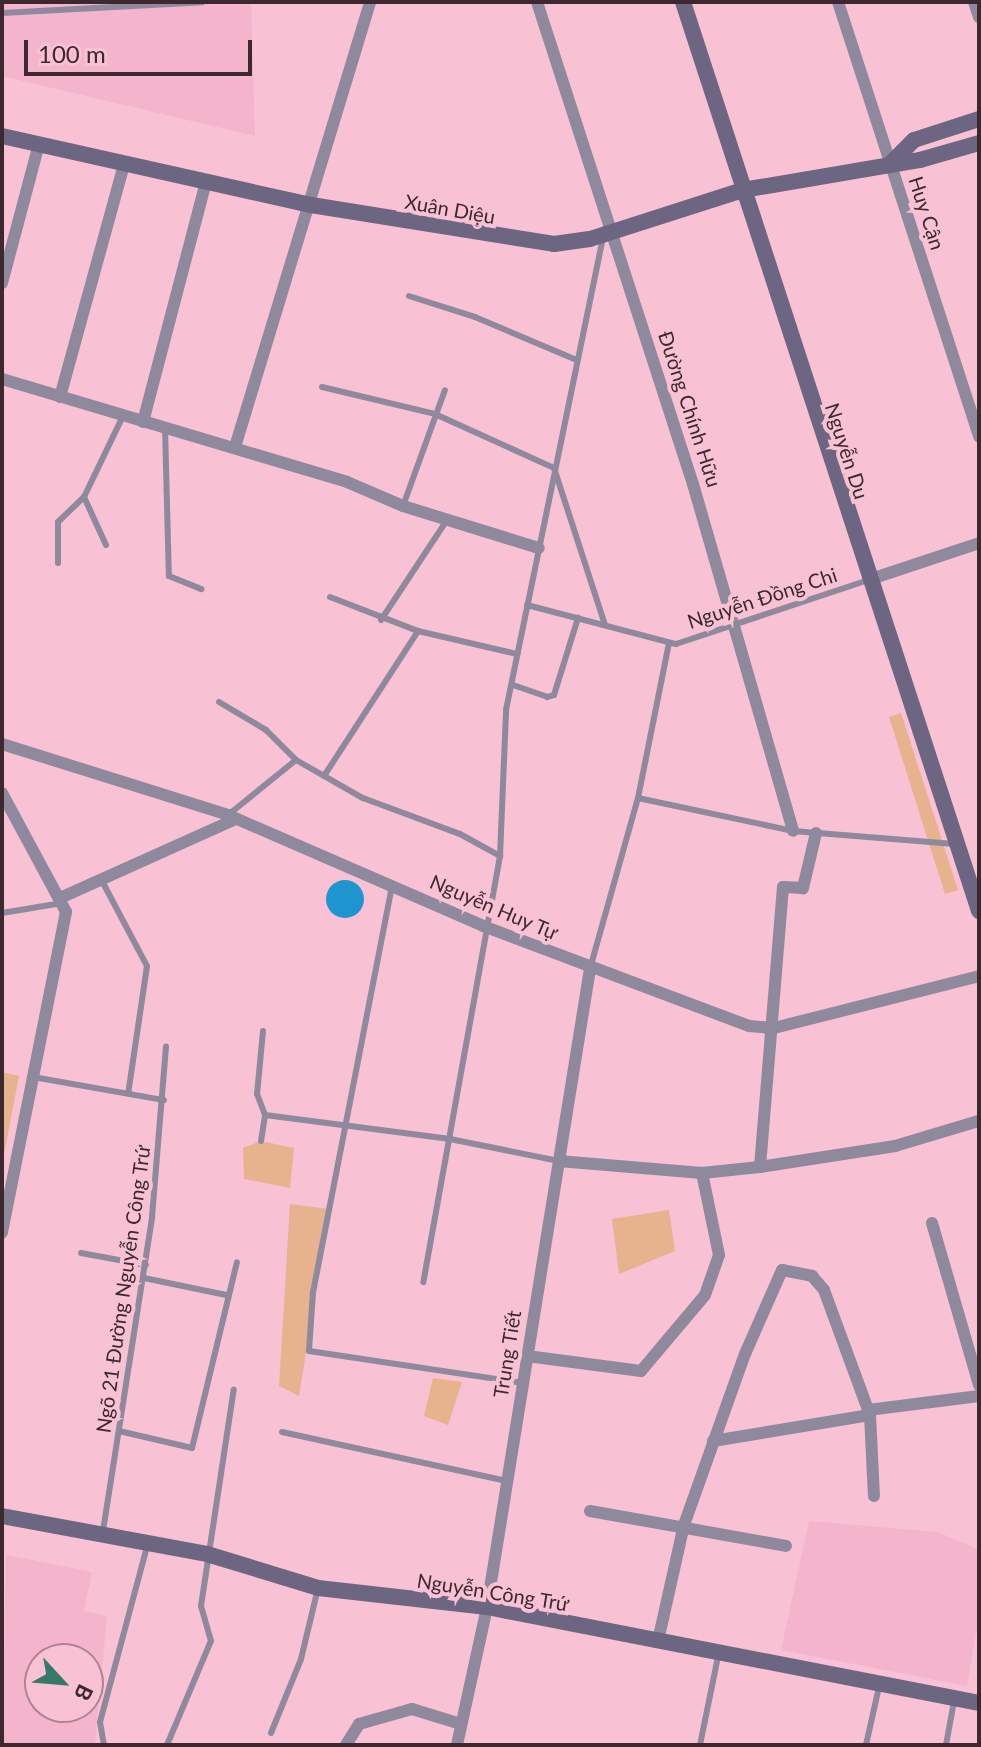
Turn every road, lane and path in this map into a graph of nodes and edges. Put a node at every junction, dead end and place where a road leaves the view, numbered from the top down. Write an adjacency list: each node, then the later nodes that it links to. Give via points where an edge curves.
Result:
1 (203, 2): 7 (lane)
2 (370, 2): 17 (street)
3 (537, 2): 18 (street, Đường Chính Hữu)
4 (683, 2): 16 (main road, Nguyễn Du)
5 (838, 2): 14 (street, Huy Cận)
6 (974, 2): 8 (street)
7 (2, 13)
8 (979, 17)
9 (979, 119): 14 (main road, via 914,140)
10 (2, 136): 12 (main road, Xuân Diệu)
11 (979, 143): 14 (main road, Xuân Diệu)
12 (39, 144): 13 (main road, Xuân Diệu); 19 (street)
13 (124, 164): 15 (main road, Xuân Diệu); 25 (street)
14 (890, 164): 16 (main road, Xuân Diệu); 30 (street, Huy Cận)
15 (206, 182): 17 (main road, Xuân Diệu); 28 (street)
16 (743, 190): 18 (main road, Xuân Diệu); 40 (main road, Nguyễn Du)
17 (311, 205): 18 (main road, Xuân Diệu, via 532,243 575,243); 31 (street)
18 (608, 234): 21 (lane); 47 (street, Đường Chính Hữu)
19 (2, 283)
20 (409, 296): 21 (lane)
21 (577, 360): 32 (lane)
22 (2, 379): 25 (street)
23 (322, 387): 26 (lane)
24 (445, 390): 26 (lane)
25 (60, 397): 27 (street)
26 (435, 414): 32 (lane); 34 (lane)
27 (123, 416): 28 (street); 33 (lane)
28 (143, 422): 29 (street)
29 (165, 428): 31 (street); 41 (lane, via 169,576)
30 (979, 437)
31 (235, 447): 34 (street, via 347,482)
32 (554, 468): 38 (lane); 46 (lane)
33 (84, 497): 37 (lane); 39 (lane, via 58,522)
34 (403, 506): 35 (street)
35 (447, 520): 38 (street); 45 (lane)
36 (979, 543): 40 (street)
37 (106, 545)
38 (539, 548): 43 (lane)
39 (58, 563)
40 (868, 580): 47 (lane, Nguyễn Đồng Chi); 61 (main road, Nguyễn Du)
41 (201, 589)
42 (330, 597): 45 (lane)
43 (527, 605): 44 (lane, Nguyễn Đồng Chi); 50 (lane)
44 (578, 618): 46 (lane, Nguyễn Đồng Chi); 51 (lane, via 554,695)
45 (381, 620): 48 (lane)
46 (605, 625): 49 (lane, Nguyễn Đồng Chi)
47 (733, 625): 49 (lane, Nguyễn Đồng Chi); 59 (street, Đường Chính Hữu)
48 (418, 631): 50 (lane); 55 (lane)
49 (669, 643): 57 (lane)
50 (517, 654): 51 (lane)
51 (513, 685): 62 (lane, via 503,737 507,764)
52 (219, 702): 54 (lane, via 266,730)
53 (2, 744): 58 (street, Nguyễn Huy Tự)
54 (296, 760): 55 (lane); 58 (lane)
55 (324, 776): 62 (lane)
56 (2, 793): 65 (street)
57 (638, 798): 59 (lane); 69 (lane)
58 (232, 817): 63 (street); 64 (street, Nguyễn Huy Tự)
59 (793, 831): 60 (lane)
60 (816, 833): 61 (lane); 71 (street, via 803,888 783,887)
61 (959, 845): 66 (main road, Nguyễn Du)
62 (500, 856): 68 (lane)
63 (102, 881): 65 (street); 75 (lane, via 147,966)
64 (392, 886): 68 (street, Nguyễn Huy Tự); 79 (lane)
65 (61, 901): 67 (lane); 74 (street, via 66,912)
66 (979, 911)
67 (2, 913)
68 (483, 926): 69 (street, Nguyễn Huy Tự); 80 (lane)
69 (590, 969): 71 (street, Nguyễn Huy Tự, via 718,1018); 82 (street, Trung Tiết)
70 (979, 976): 71 (street, Nguyễn Huy Tự)
71 (774, 1028): 83 (street)
72 (263, 1031): 77 (lane, via 257,1094)
73 (166, 1047): 76 (lane, Ngõ 21 Đường Nguyễn Công Trứ)
74 (31, 1077): 75 (lane); 86 (street)
75 (128, 1094): 76 (lane)
76 (164, 1100): 89 (lane, Ngõ 21 Đường Nguyễn Công Trứ)
77 (265, 1115): 79 (lane); 81 (lane)
78 (979, 1121): 83 (street, via 895,1146)
79 (345, 1127): 80 (lane); 94 (lane, via 313,1292 309,1351)
80 (450, 1139): 82 (lane); 91 (lane)
81 (261, 1141)
82 (559, 1161): 84 (street); 93 (street, Trung Tiết)
83 (760, 1167): 84 (street)
84 (702, 1173): 93 (street, via 718,1236 717,1267 683,1326 647,1365 625,1372)
85 (932, 1223): 95 (street)
86 (2, 1233)
87 (81, 1253): 89 (lane)
88 (237, 1262): 92 (lane)
89 (146, 1265): 90 (lane, Ngõ 21 Đường Nguyễn Công Trứ)
90 (144, 1278): 92 (lane); 99 (lane, Ngõ 21 Đường Nguyễn Công Trứ)
91 (423, 1282)
92 (226, 1295): 99 (lane, via 192,1448)
93 (527, 1356): 94 (street, Trung Tiết)
94 (523, 1383): 102 (street, Trung Tiết)
95 (979, 1385)
96 (234, 1389): 110 (lane)
97 (979, 1396): 98 (street)
98 (869, 1412): 101 (street); 101 (street, via 824,1290 812,1276 787,1268 774,1281); 103 (street)
99 (119, 1431): 107 (lane, Ngõ 21 Đường Nguyễn Công Trứ)
100 (282, 1432): 102 (lane)
101 (713, 1441): 106 (street)
102 (507, 1481): 112 (street, Trung Tiết)
103 (874, 1496)
104 (590, 1511): 106 (street)
105 (2, 1516): 107 (main road, Nguyễn Công Trứ)
106 (684, 1525): 109 (street); 113 (street)
107 (103, 1534): 108 (main road, Nguyễn Công Trứ)
108 (148, 1543): 110 (main road, Nguyễn Công Trứ); 120 (lane, via 100,1722)
109 (786, 1546)
110 (207, 1554): 111 (main road, Nguyễn Công Trứ); 121 (lane, via 201,1606 211,1641)
111 (318, 1588): 112 (main road, Nguyễn Công Trứ); 119 (lane, via 301,1659)
112 (487, 1607): 113 (main road, Nguyễn Công Trứ); 118 (street, Trung Tiết)
113 (658, 1641): 114 (main road, Nguyễn Công Trứ)
114 (719, 1652): 115 (main road, Nguyễn Công Trứ); 124 (lane)
115 (880, 1683): 116 (main road, Nguyễn Công Trứ); 125 (lane)
116 (954, 1698): 117 (main road, Nguyễn Công Trứ); 126 (lane)
117 (979, 1703)
118 (461, 1724): 122 (street, via 412,1709 359,1724); 123 (street, Trung Tiết)
119 (271, 1733)
120 (104, 1745)
121 (167, 1745)
122 (346, 1745)
123 (457, 1745)
124 (700, 1745)
125 (866, 1745)
126 (946, 1745)

